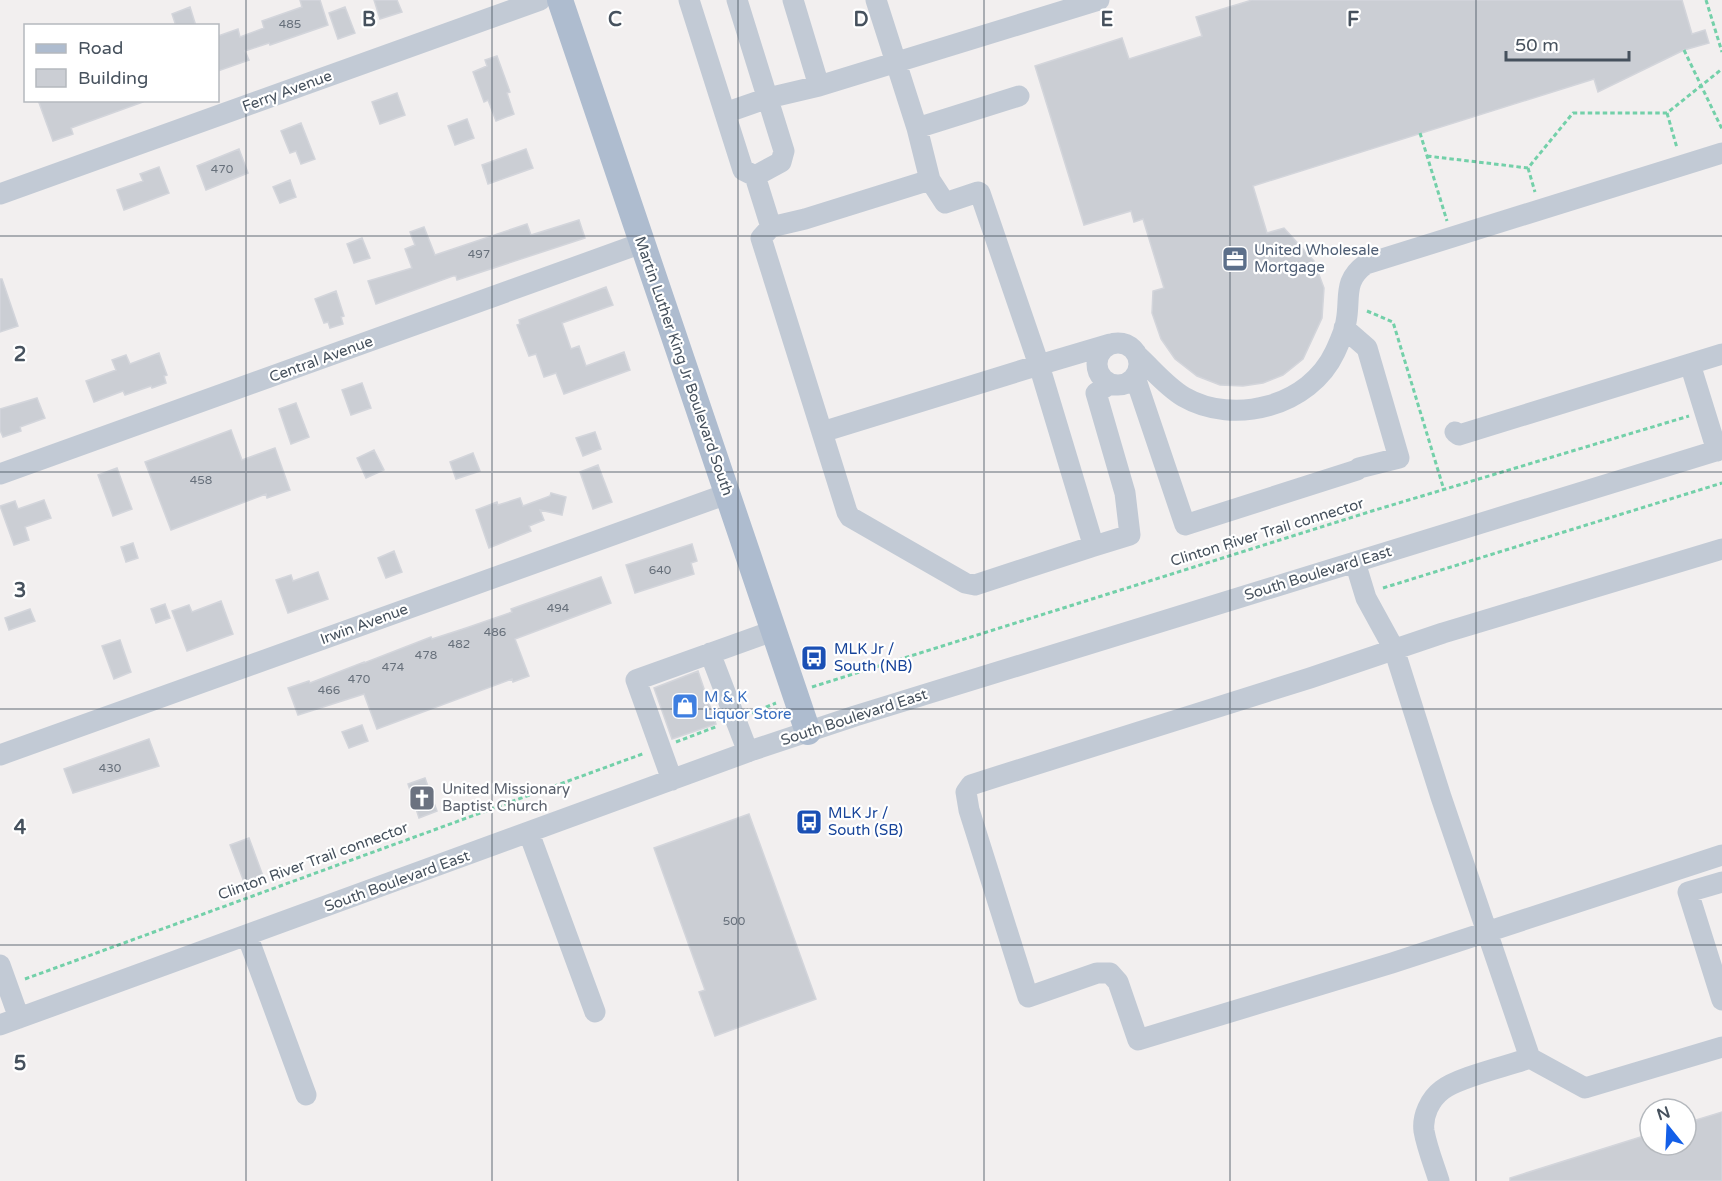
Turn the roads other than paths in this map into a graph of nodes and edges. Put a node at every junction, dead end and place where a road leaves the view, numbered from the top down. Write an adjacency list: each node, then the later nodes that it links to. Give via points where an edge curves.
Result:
1 (540, 0): 17 (street, Ferry Avenue)
2 (560, 0): 19 (main road, Martin Luther King Jr Boulevard South)
3 (689, 0): 12 (street)
4 (737, 0): 11 (street)
5 (793, 0): 9 (street)
6 (876, 0): 8 (street)
7 (1099, 0): 8 (street)
8 (896, 63): 9 (street); 13 (street)
9 (819, 86): 11 (street)
10 (1018, 96): 13 (street)
11 (768, 98): 12 (street); 15 (street, via 784,151 781,162)
12 (725, 113): 15 (street, via 743,170)
13 (916, 128): 16 (street)
14 (1722, 153): 20 (street, via 1366,264 1348,286)
15 (755, 176): 18 (street)
16 (930, 180): 18 (street); 24 (street, via 945,203 978,192 982,195)
17 (0, 194)
18 (771, 227): 27 (street, via 761,238)
19 (642, 243): 30 (street, Central Avenue); 31 (main road, Martin Luther King Jr Boulevard South)
20 (1344, 328): 25 (street, via 1334,354 1317,377 1273,405 1242,411 1212,408 1184,397); 25 (street, via 1368,348 1398,458 1185,525)
21 (1110, 344): 24 (street); 25 (street, via 1124,343 1136,351); 26 (street, via 1099,354 1097,368)
22 (1722, 354): 23 (street)
23 (1690, 364): 28 (street, via 1459,435); 29 (street)
24 (1039, 365): 27 (street); 32 (street, via 1093,541)
25 (1137, 367): 26 (street, via 1124,385)
26 (1110, 384): 32 (street, via 1096,393 1125,493 1130,535)
27 (822, 432): 32 (street, via 850,517 966,583 975,585)
28 (1455, 432)
29 (1720, 450): 34 (street, South Boulevard East)
30 (0, 474)
31 (727, 494): 35 (main road, Martin Luther King Jr Boulevard South); 40 (street, Irwin Avenue)
32 (1091, 547)
33 (1722, 549): 36 (street)
34 (1355, 562): 36 (street, via 1368,602); 38 (street, South Boulevard East)
35 (773, 631): 37 (street); 38 (main road, Martin Luther King Jr Boulevard South)
36 (1394, 649): 45 (street); 45 (street, via 971,785 966,792 969,810 1028,997 1097,973 1110,973 1118,982 1138,1040)
37 (710, 653): 39 (street); 41 (street, via 636,680)
38 (808, 732): 39 (street, South Boulevard East)
39 (748, 752): 41 (street, South Boulevard East)
40 (0, 754)
41 (672, 780): 42 (street, South Boulevard East)
42 (529, 832): 46 (street, South Boulevard East); 49 (street)
43 (1722, 855): 45 (street)
44 (1722, 882): 48 (street, via 1688,892)
45 (1486, 932): 52 (street)
46 (247, 935): 50 (street, South Boulevard East); 53 (street)
47 (0, 965): 50 (street, via 8,986)
48 (1722, 1000)
49 (595, 1012)
50 (10, 1022)
51 (1722, 1047): 52 (street, via 1585,1088)
52 (1530, 1059): 54 (street, via 1454,1083 1441,1090 1430,1104 1424,1130)
53 (306, 1095)
54 (1439, 1181)

